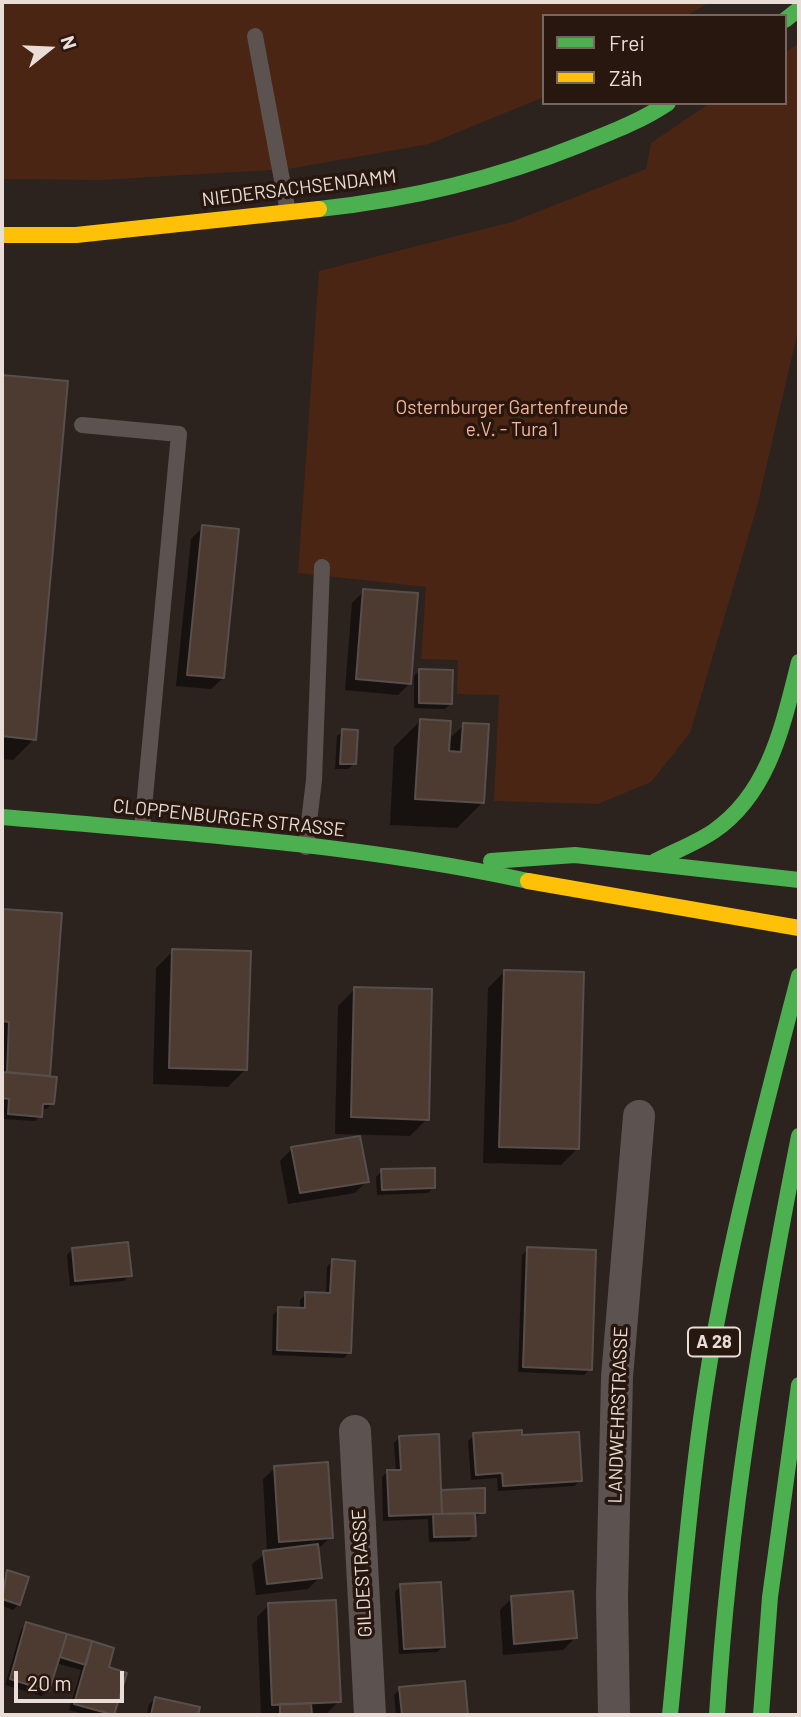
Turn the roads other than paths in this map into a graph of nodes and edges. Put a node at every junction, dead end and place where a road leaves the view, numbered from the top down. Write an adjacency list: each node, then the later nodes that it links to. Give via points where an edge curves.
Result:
1 (256, 36): 3 (lane)
2 (665, 105): 3 (main road, NIEDERSACHSENDAMM, via 644,119 514,171 384,202)
3 (288, 212): 4 (main road, NIEDERSACHSENDAMM, via 75,235)
4 (2, 235)
5 (82, 425): 9 (lane, via 179,435)
6 (322, 567): 10 (lane, via 314,780)
7 (799, 662): 11 (main road, via 769,765 755,791 714,831)
8 (2, 817): 9 (main road, CLOPPENBURGER STRASSE)
9 (142, 829): 10 (main road, CLOPPENBURGER STRASSE)
10 (306, 847): 12 (main road, CLOPPENBURGER STRASSE)
11 (652, 863): 12 (main road, CLOPPENBURGER STRASSE, via 575,855); 13 (main road, CLOPPENBURGER STRASSE)
12 (451, 864): 14 (main road, CLOPPENBURGER STRASSE, via 573,891)
13 (799, 880)
14 (799, 928)
15 (799, 976): 22 (main road, A 28, via 716,1327 692,1491)
16 (639, 1116): 21 (street, LANDWEHRSTRASSE, via 617,1377)
17 (799, 1136): 23 (main road, via 749,1400 731,1534)
18 (799, 1385): 24 (main road, via 770,1597)
19 (355, 1431): 20 (street, GILDESTRASSE)
20 (370, 1715)
21 (614, 1715)
22 (670, 1715)
23 (718, 1715)
24 (761, 1715)

